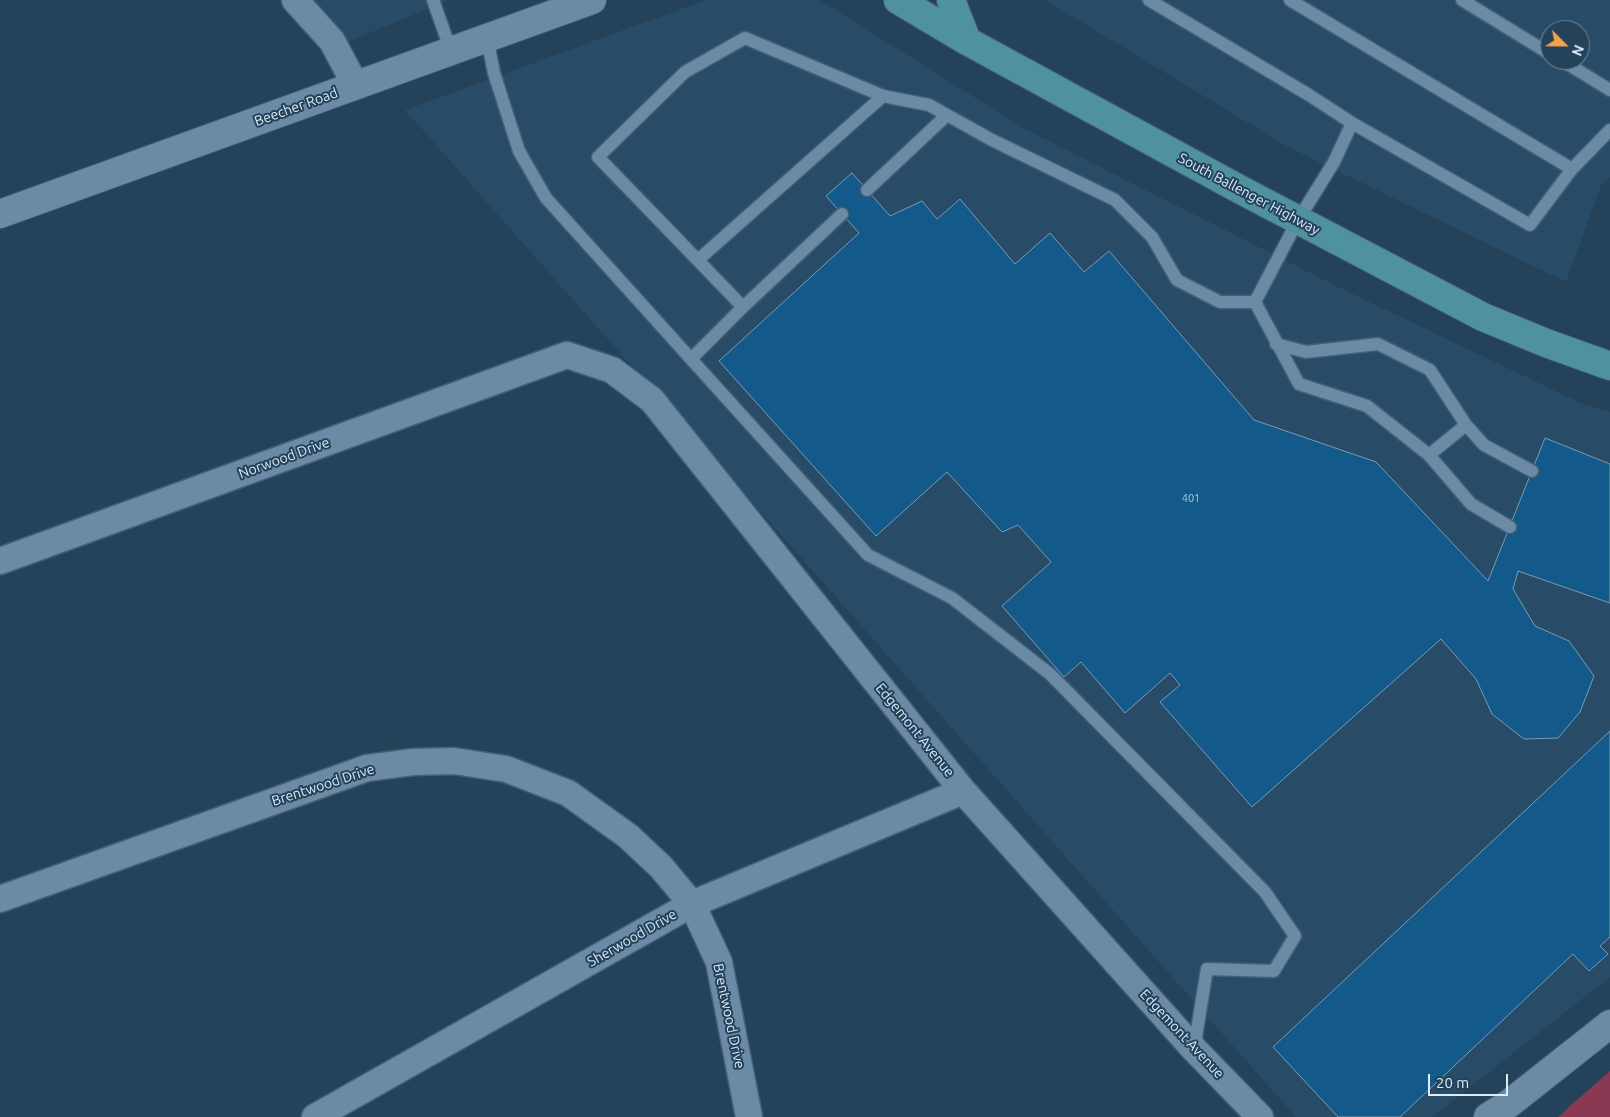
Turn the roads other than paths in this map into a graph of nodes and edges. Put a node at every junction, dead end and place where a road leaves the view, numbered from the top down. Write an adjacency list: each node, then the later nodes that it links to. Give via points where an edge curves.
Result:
1 (295, 0): 14 (street, via 332,41)
2 (432, 0): 12 (lane)
3 (592, 0): 9 (street, Beecher Road)
4 (898, 0): 10 (main road, South Ballenger Highway)
5 (951, 0): 10 (main road)
6 (1149, 0): 18 (lane)
7 (1290, 0): 20 (lane)
8 (1462, 0): 11 (lane)
9 (487, 38): 12 (street, Beecher Road); 30 (lane, via 494,73 519,151 546,198)
10 (967, 41): 24 (main road, South Ballenger Highway)
11 (1540, 48)
12 (451, 51): 14 (street, Beecher Road)
13 (1577, 70): 15 (lane)
14 (356, 86): 22 (street, Beecher Road)
15 (1610, 90)
16 (883, 96): 17 (lane, via 929,105); 25 (lane); 25 (lane, via 745,38 685,72 598,157)
17 (947, 115): 21 (lane); 26 (lane, via 1116,200 1152,237 1177,280 1220,302)
18 (1352, 123): 20 (lane, via 1530,225); 24 (lane, via 1334,162)
19 (1610, 130): 20 (lane)
20 (1572, 170)
21 (867, 190)
22 (0, 214)
23 (842, 214): 27 (lane)
24 (1298, 220): 26 (lane); 31 (main road, South Ballenger Highway, via 1483,316)
25 (698, 260): 27 (lane)
26 (1255, 302): 28 (lane)
27 (743, 307): 30 (lane)
28 (1276, 344): 32 (lane, via 1306,352 1378,344 1430,370); 33 (lane, via 1299,384 1367,406)
29 (568, 355): 36 (street, Norwood Drive); 37 (street, Edgemont Avenue, via 612,370 652,400)
30 (691, 359): 41 (lane, via 868,555 952,598 1050,674 1265,892 1295,936 1274,971 1207,968)
31 (1610, 366)
32 (1466, 424): 33 (lane); 34 (lane, via 1484,445)
33 (1428, 455): 35 (lane, via 1471,504)
34 (1532, 471)
35 (1510, 527)
36 (0, 561)
37 (963, 791): 39 (street, Sherwood Drive); 41 (street, Edgemont Avenue)
38 (0, 899): 39 (street, Brentwood Drive, via 367,768 454,761 506,769 568,793 628,836 661,867)
39 (692, 904): 42 (street, Sherwood Drive); 43 (street, Brentwood Drive, via 719,962)
40 (1610, 1024): 45 (street)
41 (1194, 1049): 44 (street, Edgemont Avenue)
42 (327, 1114)
43 (749, 1117)
44 (1260, 1117)
45 (1488, 1117)

